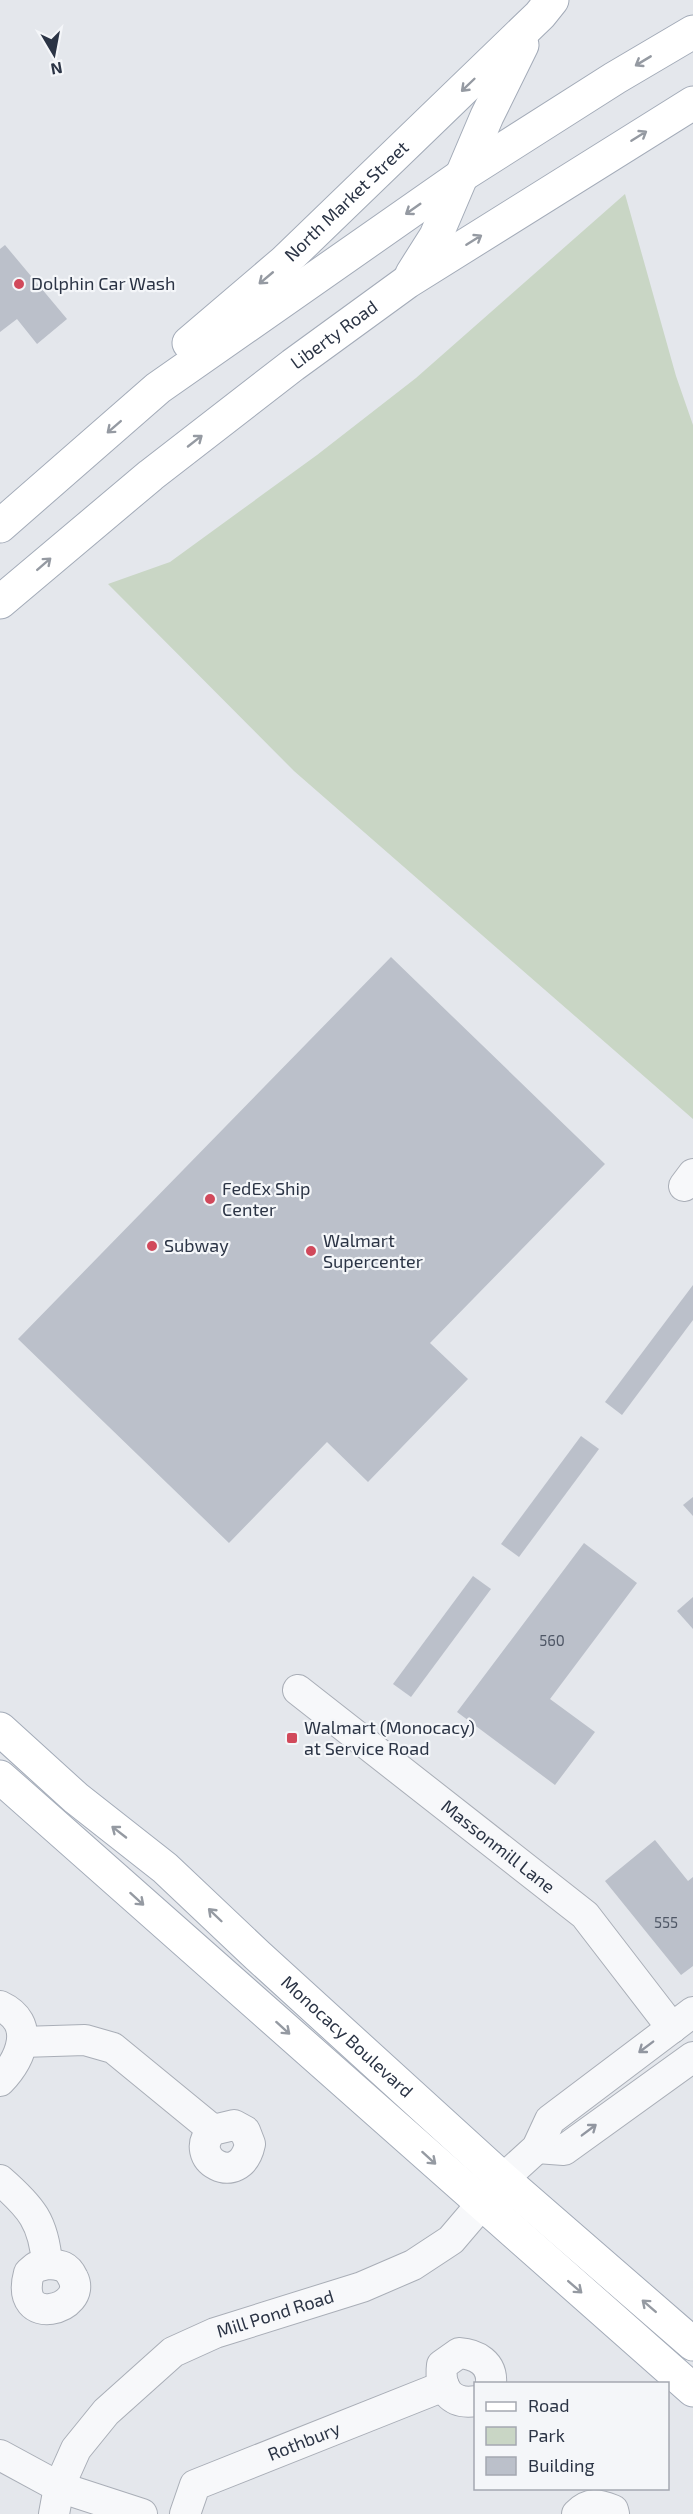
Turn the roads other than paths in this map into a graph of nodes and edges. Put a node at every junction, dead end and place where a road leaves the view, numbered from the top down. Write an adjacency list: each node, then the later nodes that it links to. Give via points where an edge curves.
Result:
1 (546, 8): 4 (main road, North Market Street, via 515,56); 6 (main road, North Market Street, one-way to 6, via 293,254 172,358)
2 (693, 32): 4 (main road, one-way to 4)
3 (693, 103): 5 (main road, Liberty Road, one-way to 3)
4 (461, 176): 5 (main road, North Market Street, via 436,236); 6 (main road, one-way to 6)
5 (407, 282): 8 (main road, Liberty Road, one-way to 5, via 194,441)
6 (158, 388): 7 (main road, one-way to 7)
7 (0, 526)
8 (0, 602)
9 (298, 1690): 13 (street, Massonmill Lane, via 585,1915)
10 (0, 1729): 19 (main road, Monocacy Boulevard, one-way to 10, via 165,1868 76,1798)
11 (0, 1777): 21 (main road, Monocacy Boulevard, one-way to 21)
12 (0, 2006): 14 (street, via 19,2021)
13 (683, 2020): 18 (street, Mill Pond Road, one-way to 18, via 550,2120)
14 (22, 2042): 16 (street, via 20,2055); 17 (street, via 85,2040 113,2048)
15 (693, 2057): 18 (street, one-way to 15, via 564,2150)
16 (0, 2081)
17 (213, 2130)
18 (537, 2148): 19 (street, Mill Pond Road)
19 (503, 2179): 21 (street, Mill Pond Road); 23 (main road, Monocacy Boulevard, one-way to 19)
20 (0, 2180): 22 (street, via 26,2203 45,2239)
21 (480, 2204): 26 (main road, Monocacy Boulevard, one-way to 26); 29 (street, Mill Pond Road, via 451,2240 413,2265 362,2287 215,2333 173,2352 106,2412 76,2449)
22 (47, 2264)
23 (693, 2344)
24 (491, 2382): 25 (street, via 483,2361 472,2354 459,2353 442,2365 440,2376)
25 (444, 2386): 27 (street, via 454,2400); 31 (street, Rothbury, via 195,2485)
26 (693, 2390)
27 (474, 2402)
28 (0, 2455): 29 (street)
29 (57, 2500): 30 (street)
30 (142, 2514)
31 (185, 2514)
32 (577, 2514): 33 (street, via 590,2505 601,2505)
33 (614, 2514)

